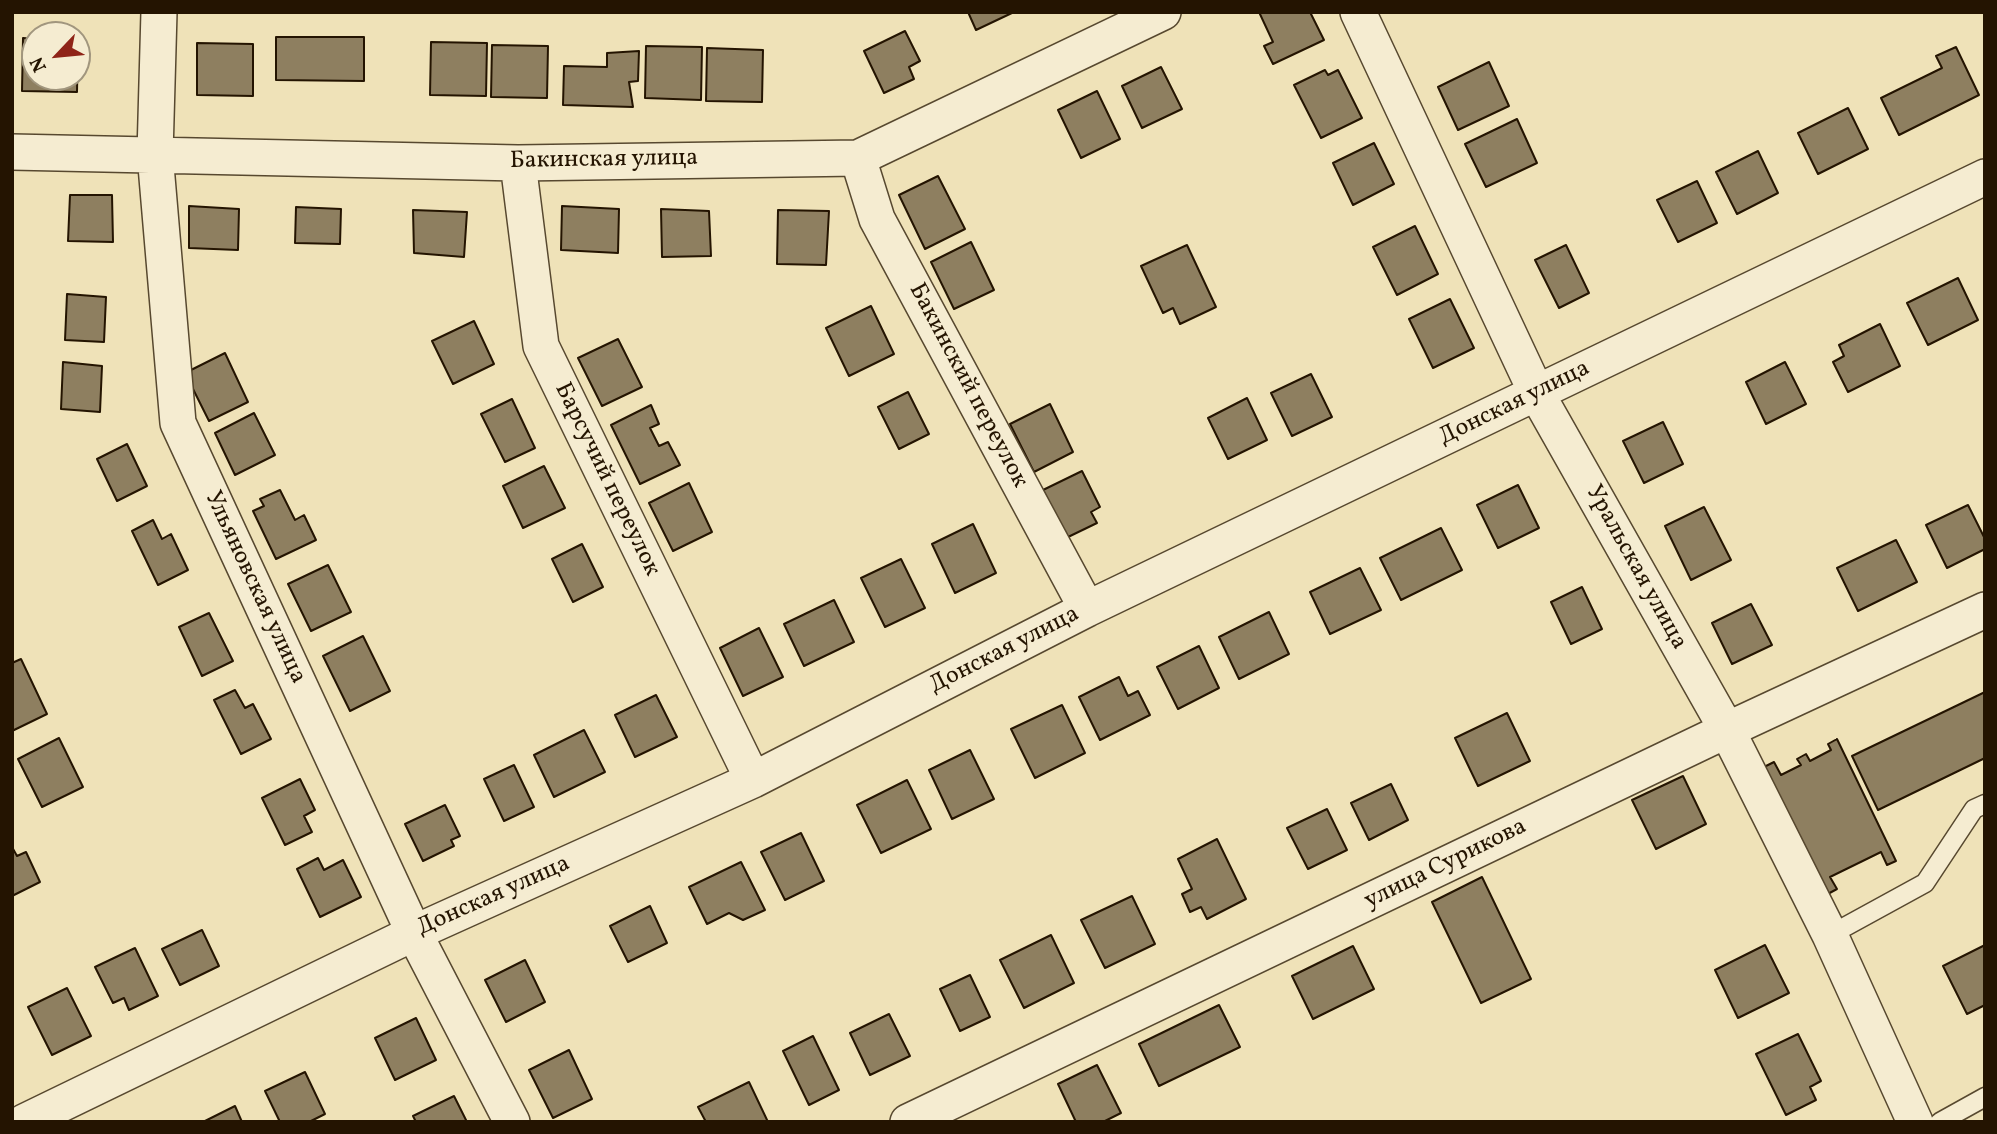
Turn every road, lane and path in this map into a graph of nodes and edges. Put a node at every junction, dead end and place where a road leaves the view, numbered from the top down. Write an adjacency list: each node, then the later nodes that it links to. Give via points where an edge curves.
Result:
1 (159, 12): 5 (street, Ульяновская улица)
2 (1163, 12): 6 (street, Бакинская улица)
3 (1358, 12): 9 (street, Уральская улица)
4 (12, 152): 5 (street, Бакинская улица)
5 (155, 154): 7 (street, Бакинская улица); 15 (street, Ульяновская улица, via 178,423)
6 (859, 158): 7 (street, Бакинская улица); 10 (street, Бакинский переулок, via 877,219)
7 (518, 163): 13 (street, Барсучий переулок, via 541,346)
8 (1985, 177): 9 (street, Донская улица)
9 (1537, 394): 10 (street, Донская улица); 12 (street, Уральская улица)
10 (1087, 609): 13 (street, Донская улица)
11 (1985, 610): 12 (street, улица Сурикова)
12 (1727, 730): 16 (street, Уральская улица); 20 (street, улица Сурикова)
13 (753, 780): 15 (street, Донская улица)
14 (1985, 804): 16 (lane, via 1974,809 1925,883)
15 (414, 933): 18 (street, Донская улица); 19 (street, Ульяновская улица)
16 (1830, 935): 21 (street, Уральская улица)
17 (1985, 1097): 22 (lane)
18 (24, 1122)
19 (512, 1122)
20 (908, 1122)
21 (1915, 1122)
22 (1940, 1122)

